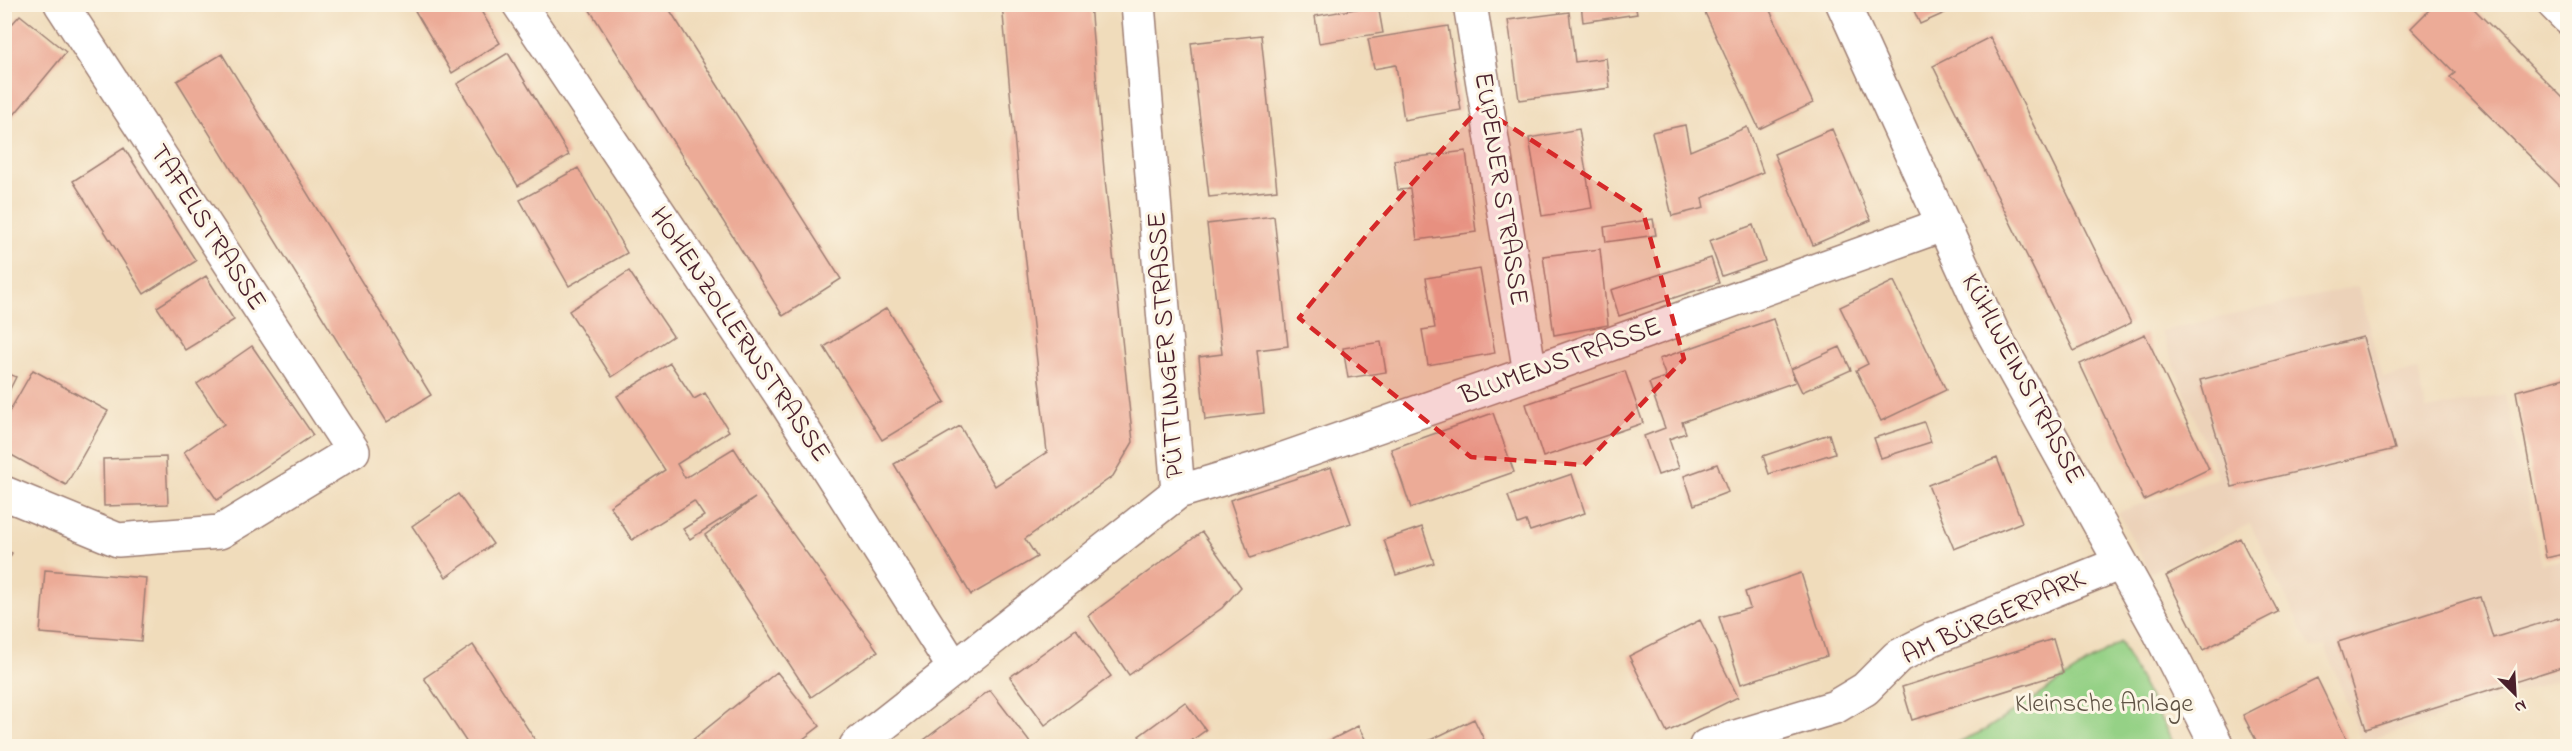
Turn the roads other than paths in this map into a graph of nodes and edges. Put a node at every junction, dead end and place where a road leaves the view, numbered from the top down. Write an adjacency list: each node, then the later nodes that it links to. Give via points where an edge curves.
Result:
1 (61, 4): 11 (street, TAFELSTRASSE, via 353,451 220,532 118,540)
2 (519, 4): 13 (street, HOHENZOLLERNSTRASSE, via 785,401)
3 (1138, 4): 10 (street, PÜTTLINGER STRASSE)
4 (1470, 4): 9 (street, EUPENER STRASSE)
5 (1842, 4): 8 (street, KÜHLWEINSTRASSE)
6 (2554, 4): 7 (street)
7 (2568, 18)
8 (1942, 225): 9 (street, BLUMENSTRASSE); 12 (street, KÜHLWEINSTRASSE, via 1992,331)
9 (1530, 374): 10 (street, BLUMENSTRASSE)
10 (1179, 492): 13 (street, PÜTTLINGER STRASSE)
11 (4, 493)
12 (2121, 563): 15 (street, AM BÜRGERPARK, via 1934,638 1897,657 1865,689 1834,707); 16 (street, KÜHLWEINSTRASSE)
13 (955, 669): 14 (street, PÜTTLINGER STRASSE)
14 (856, 747)
15 (1706, 747)
16 (2217, 747)

